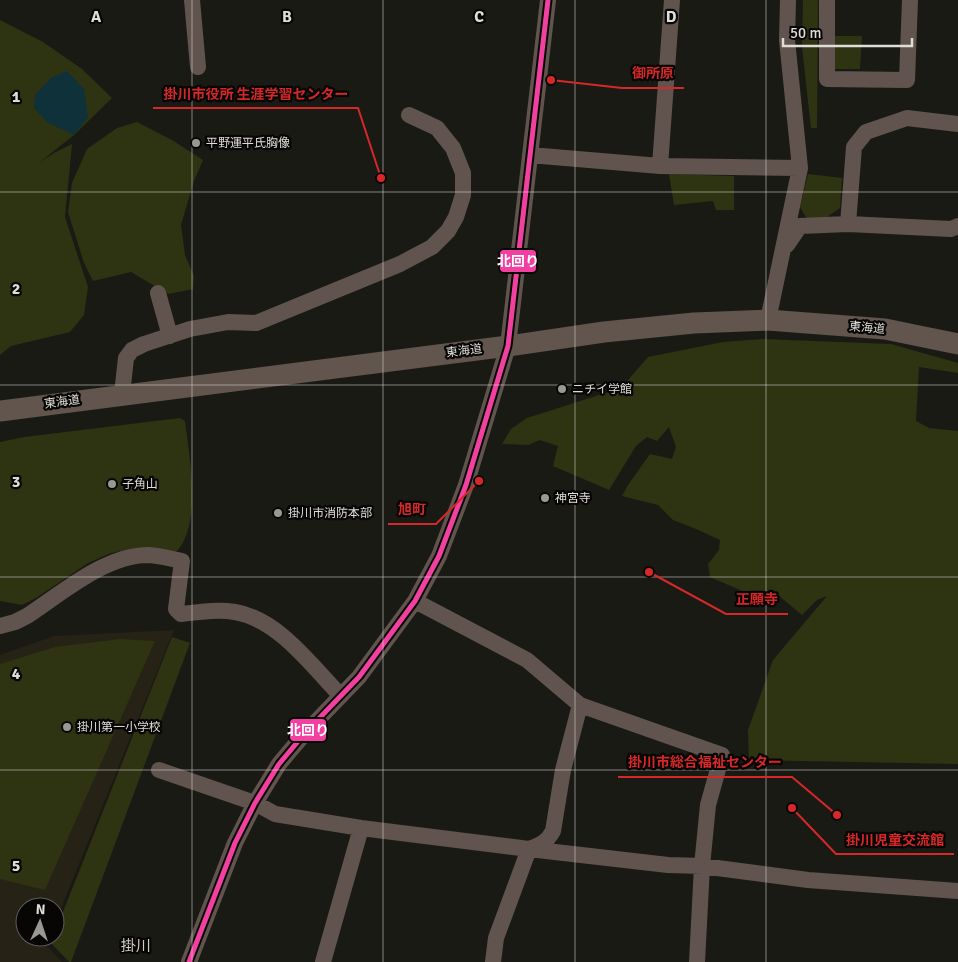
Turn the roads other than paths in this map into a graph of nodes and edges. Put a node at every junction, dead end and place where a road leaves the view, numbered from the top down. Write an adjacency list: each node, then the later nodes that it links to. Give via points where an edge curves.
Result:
1 (192, 0): 7 (street)
2 (548, 0): 10 (street)
3 (672, 0): 11 (street)
4 (788, 0): 12 (street, via 787,40)
5 (828, 0): 6 (street, via 827,79 907,80)
6 (910, 0)
7 (198, 67)
8 (409, 115): 18 (street, via 437,128 453,148 463,172 464,195 456,217 432,247 400,264 256,323 228,322)
9 (958, 124): 13 (street, via 907,118 866,132 854,147)
10 (530, 155): 11 (street); 20 (street)
11 (660, 166): 12 (street)
12 (800, 168): 15 (street)
13 (848, 224): 14 (street, via 951,229); 15 (street, via 800,226)
14 (958, 226)
15 (783, 251): 17 (street)
16 (158, 293): 18 (street)
17 (768, 320): 19 (main road, 東海道, via 885,329); 20 (main road, 東海道, via 604,332)
18 (170, 336): 21 (street, via 132,350 126,358)
19 (958, 344)
20 (508, 346): 21 (main road, 東海道); 23 (street, via 466,485 439,556)
21 (122, 394): 22 (main road, 東海道)
22 (0, 411)
23 (415, 601): 25 (street, via 360,677); 26 (street, via 527,660)
24 (0, 626): 25 (street, via 27,616 94,571 116,561 149,555 166,558 182,562 176,609 181,614 217,611 252,617 281,634)
25 (341, 696): 28 (street, via 279,764)
26 (580, 705): 30 (street, via 563,770 553,831 544,844); 31 (street, via 722,755 708,804)
27 (159, 770): 28 (street)
28 (254, 803): 29 (street, via 275,814); 33 (street)
29 (361, 828): 30 (street); 34 (street)
30 (529, 849): 31 (street); 35 (street, via 496,938)
31 (702, 866): 32 (street, via 808,880); 36 (street)
32 (958, 891)
33 (189, 962)
34 (323, 962)
35 (492, 962)
36 (697, 962)

